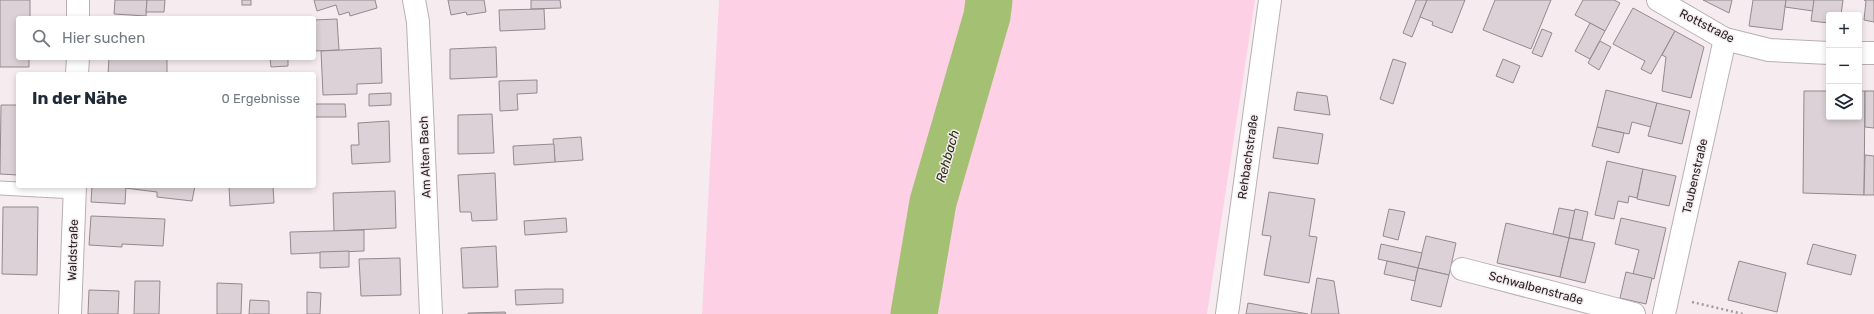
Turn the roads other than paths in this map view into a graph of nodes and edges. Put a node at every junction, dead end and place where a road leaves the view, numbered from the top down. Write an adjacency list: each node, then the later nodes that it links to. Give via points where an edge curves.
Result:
1 (78, 0): 5 (street)
2 (414, 0): 17 (street, Am Alten Bach, via 421,69)
3 (1270, 0): 18 (street, Rehbachstraße)
4 (1658, 0): 6 (street, Rottstraße)
5 (78, 16)
6 (1725, 39): 7 (street, Rottstraße, via 1769,50); 15 (street, Taubenstraße)
7 (1826, 53)
8 (1862, 53): 9 (street)
9 (1874, 53)
10 (78, 60): 11 (street)
11 (77, 72)
12 (0, 188): 13 (lane)
13 (75, 189): 16 (street, Waldstraße)
14 (1462, 268): 19 (street, Schwalbenstraße)
15 (1666, 305)
16 (70, 314)
17 (431, 314)
18 (1227, 314)
19 (1634, 314)

